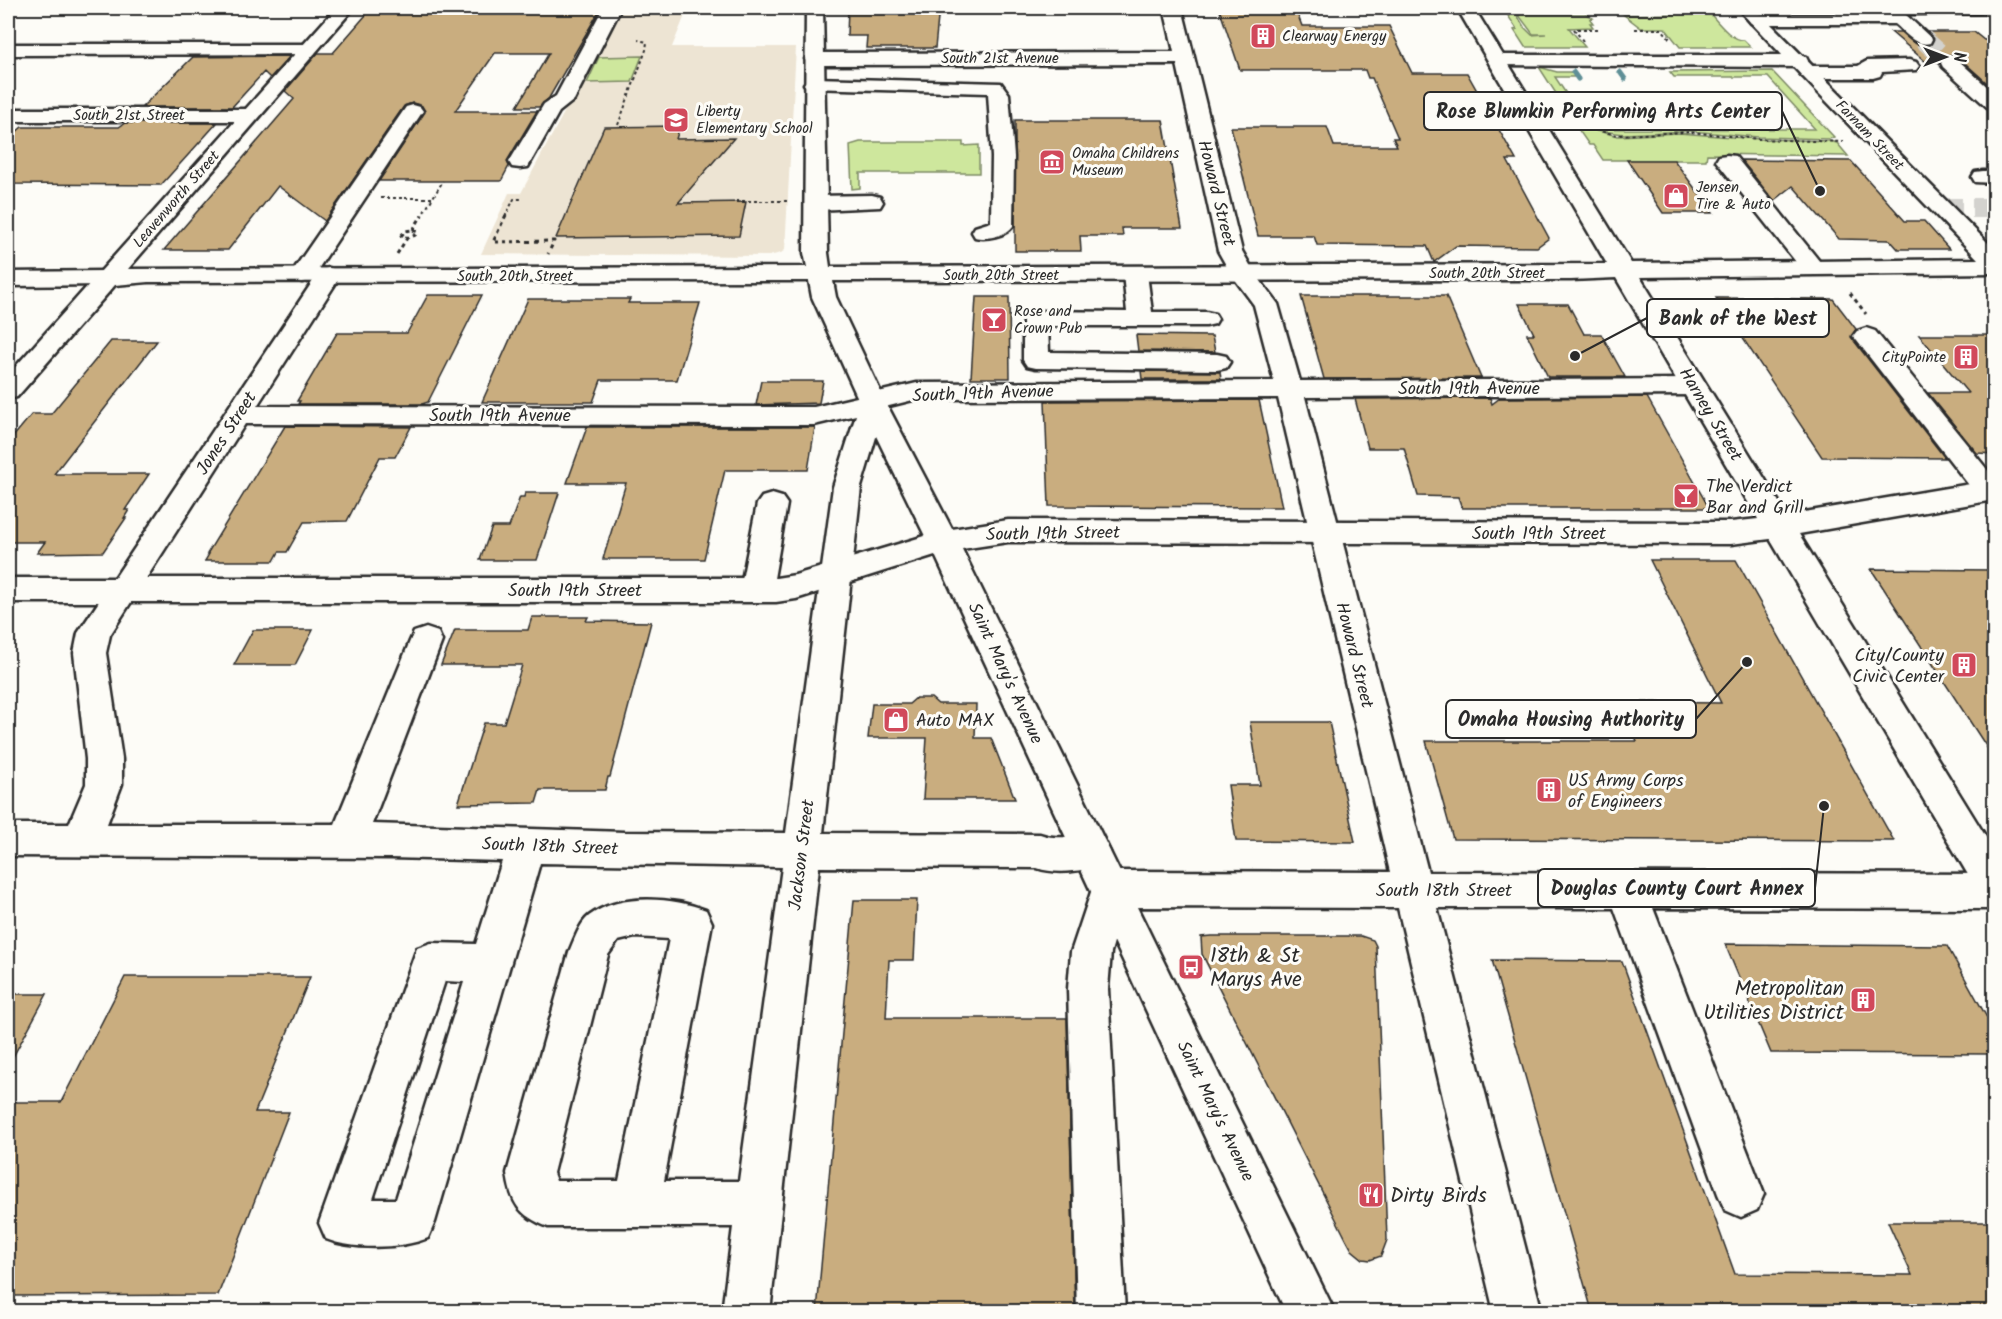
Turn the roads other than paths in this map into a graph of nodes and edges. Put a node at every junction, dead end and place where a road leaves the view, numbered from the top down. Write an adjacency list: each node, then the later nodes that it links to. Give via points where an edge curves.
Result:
1 (345, 8): 11 (main road, Leavenworth Street)
2 (612, 8): 24 (main road, via 564,100 551,108)
3 (814, 8): 13 (main road, Saint Mary's Avenue)
4 (1173, 8): 12 (main road, Howard Street)
5 (1465, 8): 14 (main road, Harney Street)
6 (1994, 8): 7 (main road)
7 (1897, 12): 8 (main road); 9 (main road, via 1926,32)
8 (1752, 13): 17 (main road, Farnam Street)
9 (1995, 25)
10 (8, 50): 11 (main road)
11 (307, 50): 22 (main road, Leavenworth Street)
12 (1185, 58): 13 (main road, South 21st Avenue); 33 (main road, Howard Street, via 1230,251)
13 (814, 59): 18 (main road, Saint Mary's Avenue)
14 (1497, 60): 17 (main road); 31 (main road, Harney Street)
15 (1950, 63): 19 (main road)
16 (1909, 66): 17 (main road, via 1870,70)
17 (1804, 67): 28 (main road, Farnam Street)
18 (814, 84): 25 (main road, Saint Mary's Avenue); 27 (main road, via 994,87 999,94 1003,157 1002,226)
19 (1995, 103)
20 (413, 111): 34 (main road, Jones Street)
21 (8, 115): 22 (main road, South 21st Street)
22 (250, 115): 36 (main road, Leavenworth Street)
23 (1727, 161): 30 (main road)
24 (520, 162)
25 (804, 202): 26 (main road); 35 (main road, Saint Mary's Avenue)
26 (872, 202)
27 (983, 232)
28 (1995, 262)
29 (1995, 266): 30 (main road, South 20th Street)
30 (1812, 267): 31 (main road, South 20th Street)
31 (1624, 271): 33 (main road, South 20th Street); 42 (main road, Harney Street)
32 (1134, 274): 33 (main road, South 20th Street); 35 (main road, South 20th Street); 39 (main road)
33 (1243, 274): 43 (main road, Howard Street, via 1266,304)
34 (316, 275): 35 (main road, South 20th Street); 36 (main road, South 20th Street); 46 (main road, Jones Street)
35 (819, 275): 45 (main road, Saint Mary's Avenue, via 824,297)
36 (106, 278): 37 (main road, South 20th Street); 44 (main road, Leavenworth Street)
37 (8, 279)
38 (1206, 319): 39 (main road)
39 (1140, 320): 41 (main road, via 1035,318 1036,360)
40 (1866, 336): 47 (main road)
41 (1217, 362)
42 (1694, 387): 43 (main road, South 19th Avenue); 49 (main road, Harney Street)
43 (1288, 389): 45 (main road, South 19th Avenue, via 917,391); 50 (main road, Howard Street)
44 (8, 391)
45 (873, 403): 46 (main road, South 19th Avenue, via 814,416); 51 (main road, Saint Mary's Avenue); 52 (main road, Jackson Street, via 847,487)
46 (238, 415): 55 (main road, Jones Street)
47 (1992, 490): 49 (main road, South 19th Street)
48 (772, 504): 54 (main road)
49 (1779, 527): 50 (main road, South 19th Street, via 1731,533); 63 (main road, Harney Street)
50 (1324, 532): 51 (main road, South 19th Street, via 1015,531 983,533); 65 (main road, Howard Street)
51 (944, 543): 52 (main road, South 19th Street); 62 (main road, Saint Mary's Avenue)
52 (837, 574): 54 (main road, South 19th Street, via 796,587); 61 (main road, Jackson Street)
53 (8, 590): 55 (main road, South 19th Street)
54 (756, 590): 55 (main road, South 19th Street)
55 (122, 591): 58 (main road, Jones Street, via 94,633 90,653 104,783)
56 (426, 641): 59 (main road)
57 (8, 840): 58 (main road, South 18th Street)
58 (79, 840): 59 (main road, South 18th Street)
59 (347, 841): 60 (main road, South 18th Street)
60 (526, 845): 61 (main road, South 18th Street); 68 (main road)
61 (802, 850): 62 (main road, South 18th Street); 71 (main road, Jackson Street)
62 (1091, 852): 64 (main road, Saint Mary's Avenue)
63 (1995, 883)
64 (1110, 889): 65 (main road, South 18th Street); 73 (main road, via 1091,952 1088,989); 74 (main road, Saint Mary's Avenue)
65 (1414, 889): 66 (main road, South 18th Street); 75 (main road, Howard Street)
66 (1627, 890): 67 (main road, South 18th Street); 69 (main road)
67 (1995, 892)
68 (491, 963): 68 (main road, via 412,1222 342,1222 431,962)
69 (1741, 1194)
70 (637, 1204): 70 (main road, via 548,1204 532,1190 530,1173 589,952 602,929 619,921 692,923); 71 (main road)
71 (759, 1204): 72 (main road, Jackson Street)
72 (746, 1311)
73 (1101, 1311)
74 (1311, 1311)
75 (1518, 1311)

